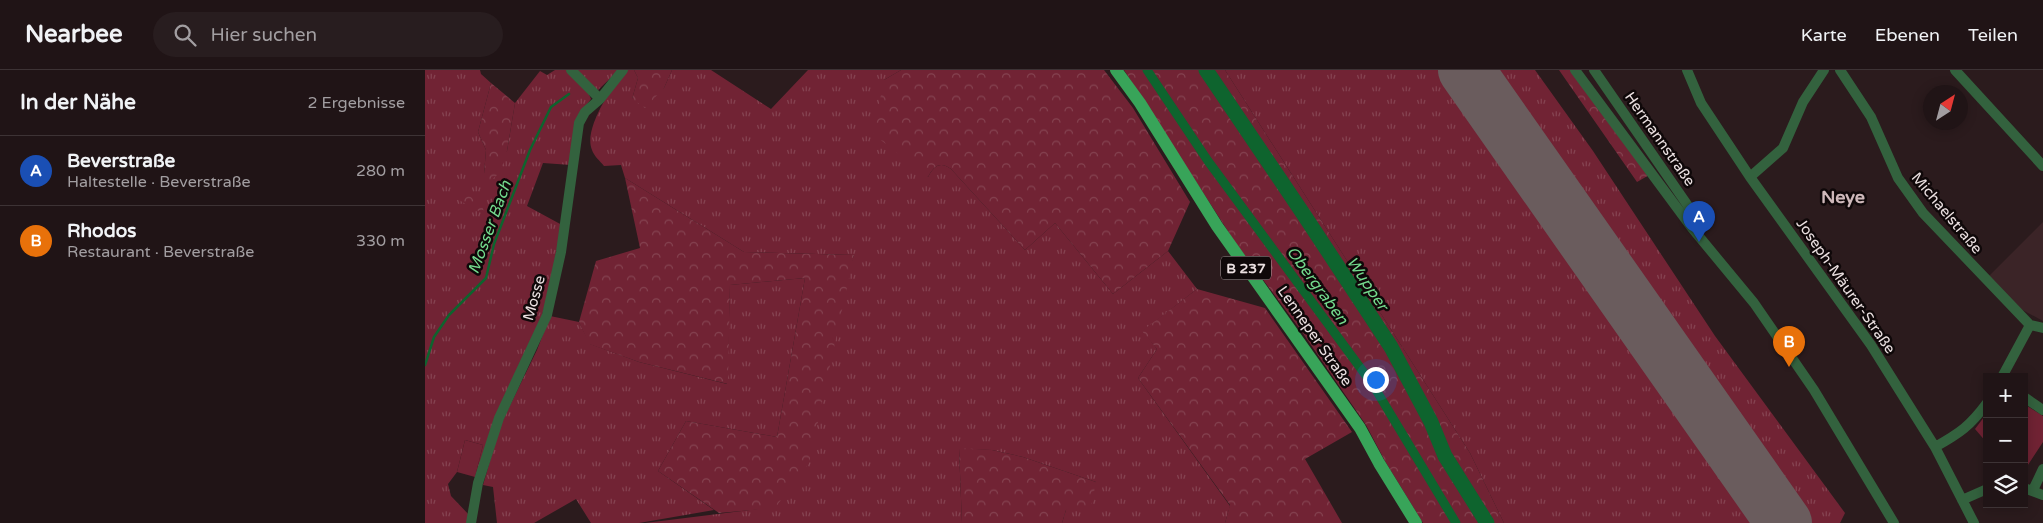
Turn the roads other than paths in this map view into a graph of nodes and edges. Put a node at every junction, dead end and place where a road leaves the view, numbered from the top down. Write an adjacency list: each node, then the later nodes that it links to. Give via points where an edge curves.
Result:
1 (571, 70): 10 (street)
2 (623, 70): 10 (street, Mosse)
3 (1116, 70): 26 (main road, Lenneper Straße / B 237, via 1213,220 1360,428)
4 (1575, 70): 13 (street)
5 (1594, 70): 13 (street, Hermannstraße, via 1693,213)
6 (1687, 70): 12 (street, Joseph-Mäurer-Straße, via 1701,104)
7 (1824, 70): 12 (street, via 1803,102 1783,148)
8 (1840, 70): 14 (street, Michaelstraße, via 1871,117 1897,178 1923,213)
9 (1955, 70): 11 (street)
10 (599, 99): 25 (street, Mosse, via 579,123 561,252 547,315 496,425 473,502)
11 (2043, 166)
12 (1750, 178): 20 (street, Joseph-Mäurer-Straße, via 1871,345)
13 (1692, 228): 27 (street, via 1754,303 1809,382)
14 (2030, 325): 15 (street); 16 (street)
15 (2043, 328)
16 (2004, 373)
17 (2028, 400): 19 (street)
18 (1983, 408): 20 (street, via 1962,432)
19 (2043, 410)
20 (1935, 447): 24 (street, Joseph-Mäurer-Straße)
21 (2043, 469): 23 (street)
22 (1983, 491): 24 (street)
23 (2034, 491)
24 (1963, 500): 28 (street, Joseph-Mäurer-Straße)
25 (471, 523)
26 (1416, 523)
27 (1894, 523)
28 (1974, 523)

